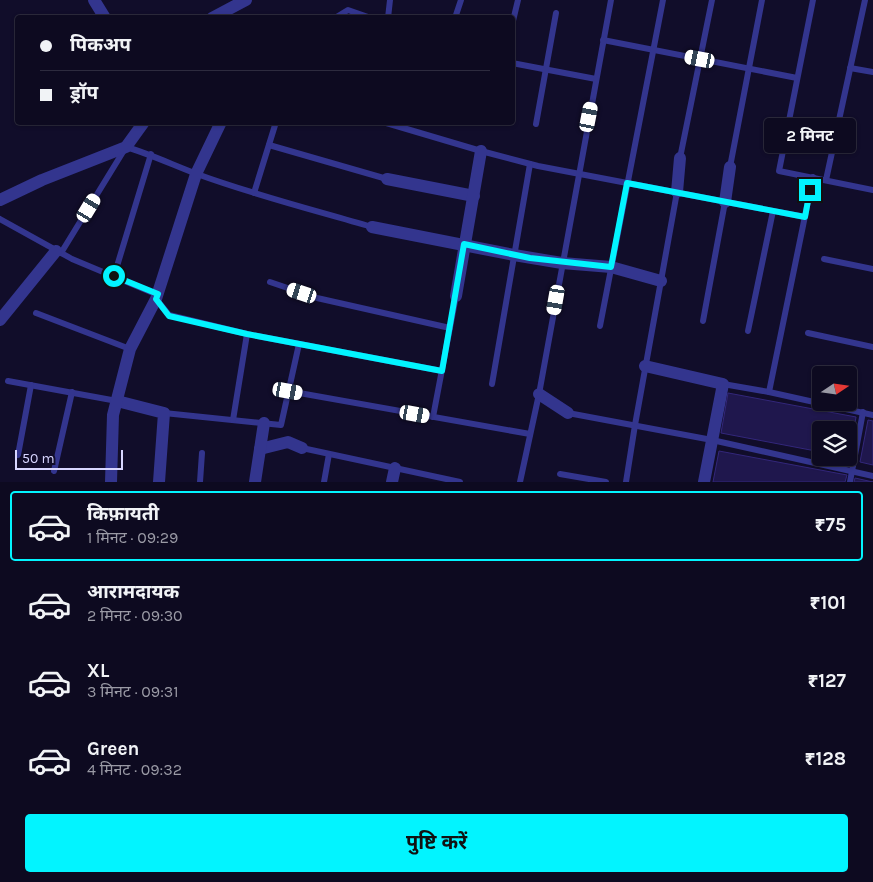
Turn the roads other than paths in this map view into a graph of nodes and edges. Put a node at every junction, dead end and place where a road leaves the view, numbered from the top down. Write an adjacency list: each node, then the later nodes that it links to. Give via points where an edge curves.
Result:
1 (94, 0): 13 (street)
2 (246, 0): 14 (street)
3 (390, 0): 17 (lane)
4 (461, 0): 18 (lane)
5 (518, 0): 19 (lane)
6 (611, 0): 20 (lane)
7 (664, 0): 21 (lane)
8 (712, 0): 22 (lane)
9 (762, 0): 26 (lane)
10 (813, 0): 28 (lane)
11 (865, 0): 24 (lane)
12 (556, 13): 25 (lane)
13 (103, 15)
14 (218, 15)
15 (340, 15): 16 (lane, via 348,10)
16 (362, 15)
17 (388, 15)
18 (456, 15)
19 (514, 15)
20 (603, 40): 21 (lane); 29 (lane)
21 (654, 50): 22 (lane); 47 (lane)
22 (700, 59): 26 (lane); 39 (lane)
23 (515, 64): 25 (lane)
24 (850, 68): 27 (lane); 46 (lane)
25 (546, 69): 29 (lane); 30 (lane)
26 (749, 69): 28 (lane); 41 (lane)
27 (873, 72)
28 (797, 78): 44 (lane, via 779,171)
29 (596, 79): 42 (lane)
30 (536, 124)
31 (142, 125): 36 (street)
32 (220, 125): 43 (street)
33 (275, 125): 35 (lane)
34 (392, 125): 37 (lane)
35 (269, 145): 45 (lane); 50 (lane)
36 (126, 147): 38 (lane); 52 (street); 59 (lane)
37 (481, 152): 40 (lane); 51 (street)
38 (151, 154): 43 (lane); 65 (lane)
39 (680, 158): 49 (street)
40 (530, 164): 42 (lane); 60 (lane)
41 (730, 166): 53 (street)
42 (578, 173): 47 (lane); 62 (lane)
43 (196, 174): 50 (lane); 69 (street)
44 (813, 177): 46 (lane); 55 (lane)
45 (387, 179): 51 (street)
46 (826, 180): 48 (lane)
47 (627, 183): 49 (lane); 63 (lane)
48 (873, 190)
49 (677, 192): 53 (lane); 66 (lane)
50 (254, 193): 57 (lane)
51 (474, 196): 58 (street)
52 (0, 200)
53 (725, 202): 54 (lane); 72 (lane)
54 (773, 211): 55 (lane); 75 (lane)
55 (805, 217): 89 (lane)
56 (0, 220): 59 (lane)
57 (372, 227): 58 (street)
58 (464, 244): 60 (street); 68 (street)
59 (59, 252): 65 (lane); 71 (street)
60 (514, 255): 62 (street); 84 (lane)
61 (824, 259): 64 (lane)
62 (562, 263): 63 (street); 90 (lane)
63 (611, 267): 66 (street); 73 (lane)
64 (873, 269)
65 (114, 276): 69 (lane)
66 (661, 281): 81 (lane)
67 (270, 282): 74 (lane, via 317,298)
68 (456, 296): 74 (lane)
69 (157, 297): 77 (lane, via 169,316); 80 (street)
70 (36, 313): 80 (lane)
71 (0, 320)
72 (703, 321)
73 (600, 326)
74 (450, 328): 82 (lane)
75 (748, 331)
76 (808, 333): 79 (lane)
77 (247, 334): 78 (lane); 97 (lane)
78 (299, 344): 82 (lane); 87 (lane)
79 (873, 347)
80 (130, 349): 91 (street)
81 (645, 366): 85 (street); 99 (lane)
82 (442, 371): 96 (lane)
83 (8, 381): 86 (lane)
84 (492, 384)
85 (722, 384): 89 (lane); 101 (street)
86 (31, 385): 88 (lane); 106 (lane)
87 (288, 391): 96 (lane); 98 (lane, via 281,425)
88 (72, 392): 91 (lane); 108 (lane)
89 (769, 392): 92 (lane)
90 (539, 394): 94 (street); 100 (lane)
91 (117, 400): 93 (street); 112 (street, via 113,415)
92 (863, 412): 95 (lane); 109 (lane)
93 (164, 413): 97 (lane); 113 (street)
94 (568, 413): 99 (lane)
95 (873, 415)
96 (433, 417): 100 (lane)
97 (233, 420): 98 (lane)
98 (264, 423): 103 (street)
99 (635, 426): 101 (lane); 121 (lane)
100 (530, 434): 119 (lane)
101 (712, 440): 109 (lane); 122 (street)
102 (302, 448): 103 (street, via 288,442); 105 (lane)
103 (260, 449): 115 (street)
104 (202, 453): 114 (lane)
105 (329, 454): 107 (lane); 116 (lane)
106 (18, 455)
107 (395, 468): 117 (street); 118 (lane)
108 (54, 471)
109 (852, 471): 111 (lane); 123 (lane)
110 (560, 474): 120 (lane)
111 (873, 476)
112 (111, 482)
113 (159, 482)
114 (200, 482)
115 (255, 482)
116 (324, 482)
117 (392, 482)
118 (460, 482)
119 (520, 482)
120 (606, 482)
121 (626, 482)
122 (704, 482)
123 (850, 482)

